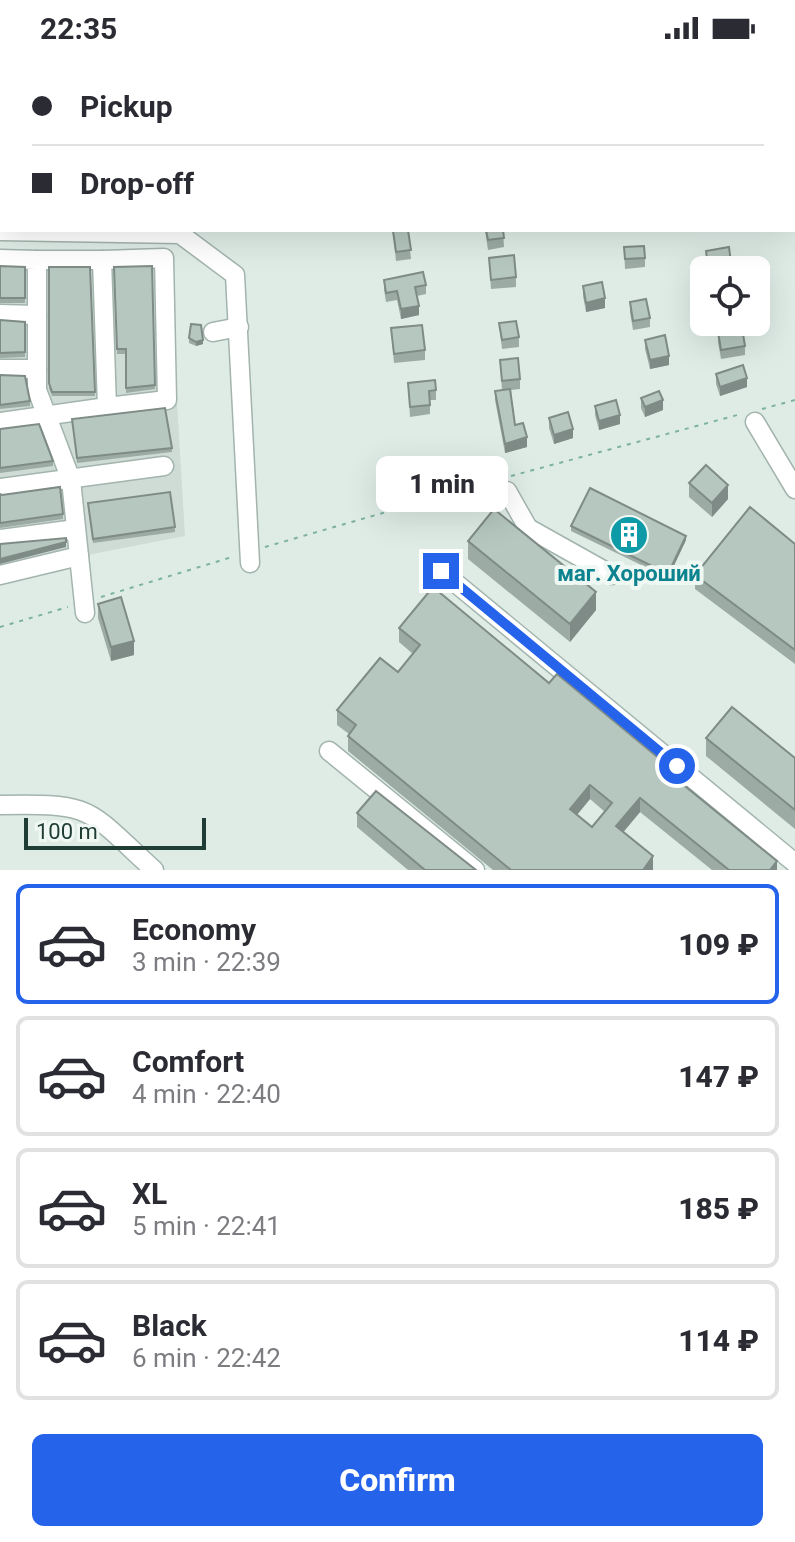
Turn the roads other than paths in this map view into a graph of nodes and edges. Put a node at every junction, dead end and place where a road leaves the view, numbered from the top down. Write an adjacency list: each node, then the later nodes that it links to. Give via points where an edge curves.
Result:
1 (60, 232): 7 (street, via 180,234 235,275)
2 (0, 259): 3 (street)
3 (37, 260): 4 (street); 6 (street)
4 (102, 260): 11 (street); 11 (street, via 164,258 167,400)
5 (0, 314): 6 (street)
6 (37, 315): 10 (street)
7 (239, 327): 8 (street); 23 (street)
8 (213, 332)
9 (0, 369): 10 (street)
10 (37, 369): 12 (street, via 37,390)
11 (107, 407): 12 (street)
12 (50, 416): 13 (street); 16 (street)
13 (0, 422)
14 (755, 422): 19 (street)
15 (164, 466): 16 (street)
16 (71, 480): 18 (street); 20 (street)
17 (506, 482): 26 (street, via 528,528)
18 (0, 488)
19 (795, 489)
20 (76, 529): 21 (street); 22 (street)
21 (0, 539)
22 (79, 556): 25 (street); 27 (street)
23 (250, 557)
24 (441, 571): 30 (street)
25 (0, 575)
26 (612, 575)
27 (84, 607)
28 (329, 751): 32 (street)
29 (0, 805): 31 (street, via 42,803 82,809 99,818)
30 (795, 863)
31 (154, 870)
32 (475, 870)

